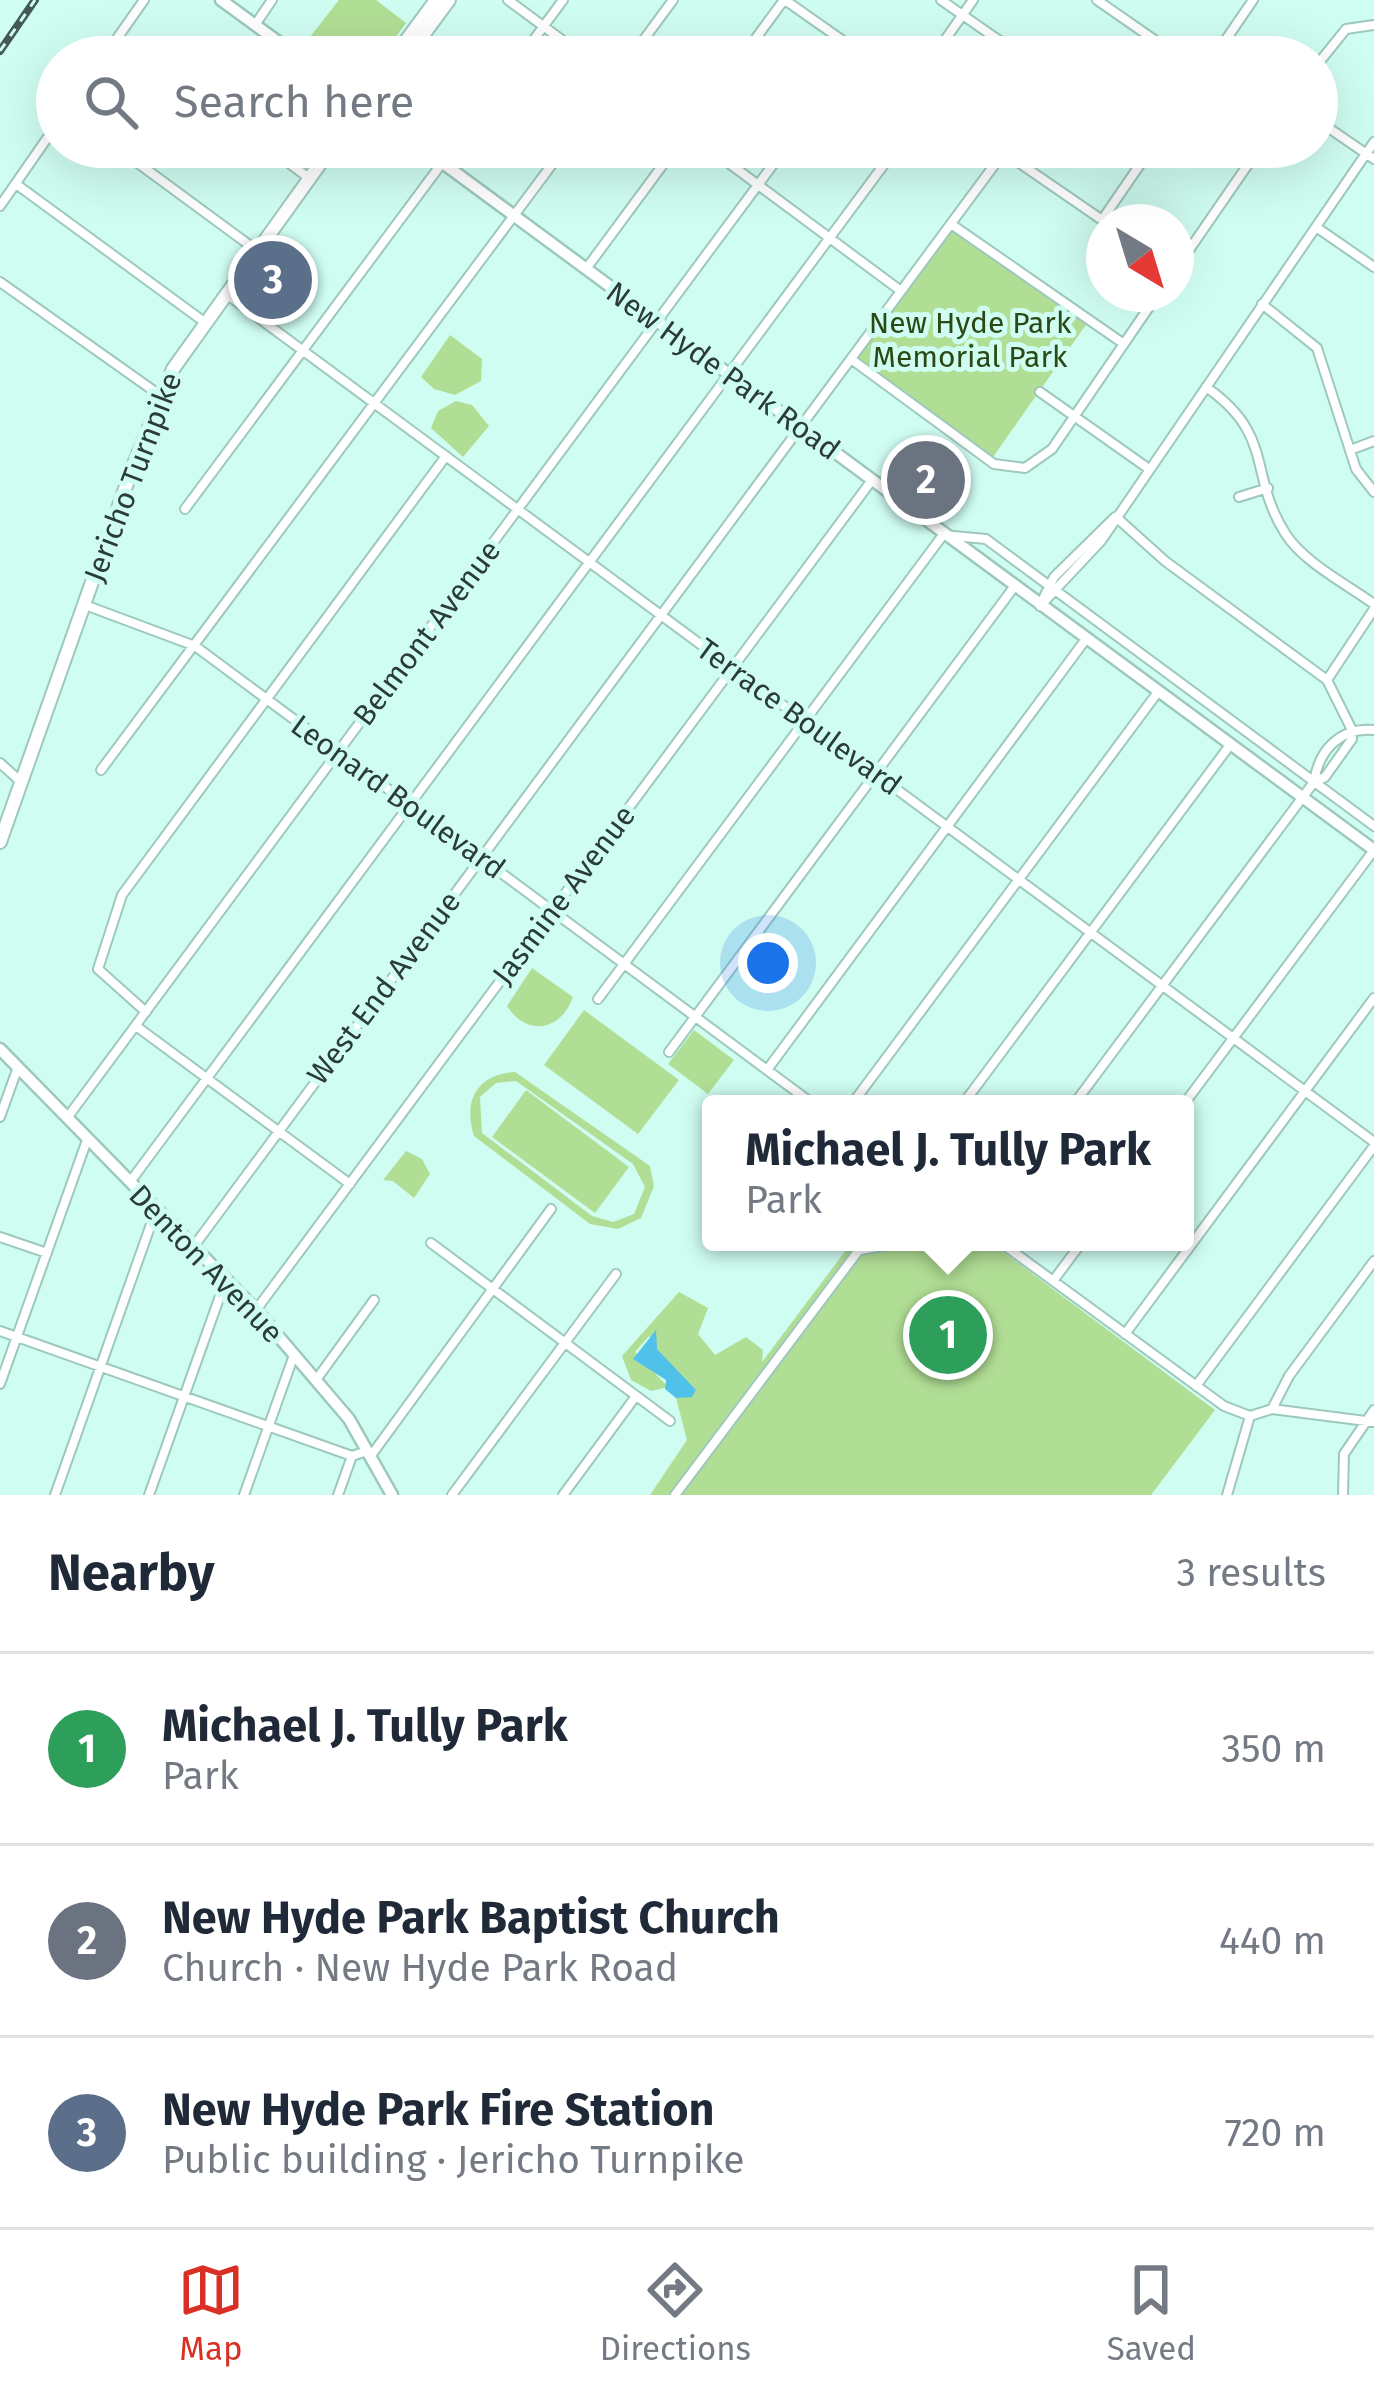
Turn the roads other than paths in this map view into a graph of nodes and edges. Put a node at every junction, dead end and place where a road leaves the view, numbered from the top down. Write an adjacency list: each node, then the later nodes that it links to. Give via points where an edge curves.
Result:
1 (144, 0): 17 (street)
2 (221, 0): 14 (main road)
3 (272, 0): 14 (street)
4 (508, 0): 16 (street)
5 (563, 0): 16 (street)
6 (674, 0): 23 (street)
7 (784, 0): 24 (street); 25 (street)
8 (941, 0): 13 (street)
9 (973, 0): 13 (street)
10 (1097, 0): 28 (street)
11 (1253, 0): 29 (street)
12 (439, 2): 19 (main road); 20 (main road)
13 (962, 15): 26 (street); 27 (street)
14 (255, 25): 18 (main road)
15 (1374, 25): 30 (street, via 1346,29)
16 (544, 26): 21 (street); 22 (street)
17 (119, 36)
18 (270, 36)
19 (411, 36)
20 (419, 36)
21 (537, 36)
22 (557, 36)
23 (647, 36)
24 (757, 36)
25 (833, 36)
26 (948, 36)
27 (992, 36)
28 (1149, 36)
29 (1228, 36)
30 (1338, 39)
31 (1338, 134): 34 (street)
32 (1374, 142): 34 (street)
33 (36, 155): 50 (street)
34 (1370, 156): 57 (street)
35 (145, 168): 60 (street)
36 (295, 168): 49 (street)
37 (316, 168): 49 (main road, Jericho Turnpike)
38 (438, 168): 71 (street)
39 (449, 168): 55 (main road, New Hyde Park Road)
40 (549, 168): 55 (street)
41 (660, 168): 62 (street)
42 (735, 168): 51 (street)
43 (771, 168): 51 (street, Belmont Avenue)
44 (882, 168): 58 (street)
45 (988, 168): 56 (street, West End Avenue)
46 (1026, 168): 54 (street)
47 (1138, 168): 52 (street)
48 (1245, 168): 59 (street)
49 (309, 178): 60 (main road, Jericho Turnpike)
50 (16, 184): 53 (street); 68 (street)
51 (758, 185): 58 (street); 69 (street, Belmont Avenue)
52 (1114, 204)
53 (0, 206)
54 (1086, 209)
55 (514, 215): 62 (main road, New Hyde Park Road); 77 (street)
56 (951, 224): 64 (street, West End Avenue); 70 (street)
57 (1316, 227): 61 (street); 66 (street)
58 (830, 238): 64 (street); 73 (street)
59 (1194, 242)
60 (256, 250): 65 (main road, Jericho Turnpike)
61 (1374, 267)
62 (586, 268): 69 (main road, New Hyde Park Road)
63 (0, 282): 76 (street)
64 (901, 290): 72 (street, West End Avenue)
65 (224, 292): 68 (main road, Jericho Turnpike); 71 (street, Terrace Boulevard)
66 (1262, 304): 74 (street); 81 (street, via 1317,349)
67 (1146, 312): 70 (street)
68 (203, 321): 76 (main road, Jericho Turnpike)
69 (657, 322): 73 (main road, New Hyde Park Road); 89 (street, Belmont Avenue)
70 (1124, 344): 78 (street)
71 (303, 351): 77 (street, Terrace Boulevard); 88 (street)
72 (851, 359): 78 (street, via 1011,469 1034,465); 79 (street, West End Avenue)
73 (729, 374): 79 (main road, New Hyde Park Road); 92 (street)
74 (1206, 386): 83 (street); 85 (street, via 1246,421)
75 (1040, 392): 78 (street)
76 (161, 397): 95 (main road, Jericho Turnpike)
77 (374, 404): 82 (street, Terrace Boulevard); 100 (street)
78 (1074, 416): 83 (street)
79 (800, 427): 84 (main road, New Hyde Park Road); 98 (street, West End Avenue)
80 (1374, 441): 81 (street)
81 (1350, 450): 86 (street)
82 (446, 456): 89 (street, Terrace Boulevard); 104 (street)
83 (1149, 469): 90 (street)
84 (872, 480): 91 (main road, New Hyde Park Road); 101 (street, Jasmine Avenue)
85 (1268, 488): 87 (street); 97 (street, via 1290,541)
86 (1374, 492)
87 (1239, 496)
88 (185, 509)
89 (518, 509): 92 (street, Terrace Boulevard); 109 (street, Belmont Avenue)
90 (1116, 517): 94 (street); 102 (street)
91 (943, 535): 93 (main road, New Hyde Park Road); 94 (street, via 986,539); 105 (street)
92 (589, 562): 98 (street, Terrace Boulevard); 116 (street)
93 (1014, 587): 96 (main road, New Hyde Park Road); 112 (street)
94 (1052, 589): 96 (street); 114 (street)
95 (84, 605): 100 (street, Leonard Boulevard); 113 (main road, Jericho Turnpike)
96 (1040, 606): 99 (main road, New Hyde Park Road)
97 (1374, 607): 102 (street)
98 (661, 615): 101 (street, Terrace Boulevard); 121 (street, West End Avenue)
99 (1086, 639): 103 (main road, New Hyde Park Road); 118 (street)
100 (195, 646): 104 (street, Leonard Boulevard); 111 (street)
101 (732, 668): 105 (street, Terrace Boulevard); 123 (street, Jasmine Avenue)
102 (1328, 680): 106 (street)
103 (1158, 692): 108 (main road, New Hyde Park Road); 122 (street)
104 (266, 699): 109 (street, Leonard Boulevard); 129 (street, via 116,910 98,969)
105 (804, 721): 112 (street, Terrace Boulevard); 125 (street)
106 (1351, 728): 107 (street); 114 (street, via 1317,766)
107 (1374, 730)
108 (1230, 745): 115 (main road, New Hyde Park Road); 124 (street)
109 (338, 752): 116 (street, Leonard Boulevard); 129 (street, Belmont Avenue)
110 (0, 763): 113 (street)
111 (101, 770)
112 (875, 774): 118 (street, Terrace Boulevard); 130 (street)
113 (21, 782): 119 (main road, Jericho Turnpike)
114 (1314, 782): 115 (street); 117 (street)
115 (1303, 797): 120 (main road, New Hyde Park Road); 126 (street)
116 (409, 805): 121 (street, Leonard Boulevard); 137 (street)
117 (1374, 826)
118 (947, 827): 122 (street, Terrace Boulevard); 136 (street)
119 (0, 842)
120 (1374, 850): 132 (street)
121 (481, 858): 123 (street, Leonard Boulevard); 146 (street, West End Avenue)
122 (1018, 880): 124 (street, Terrace Boulevard); 140 (street)
123 (552, 911): 125 (street, Leonard Boulevard); 150 (street, Jasmine Avenue)
124 (1090, 933): 126 (street, Terrace Boulevard); 141 (street)
125 (624, 964): 128 (street); 130 (street, Leonard Boulevard)
126 (1162, 986): 132 (street, Terrace Boulevard); 142 (street)
127 (1374, 998): 138 (street)
128 (598, 999)
129 (146, 1012): 131 (street, Belmont Avenue)
130 (695, 1016): 134 (street); 136 (street, Leonard Boulevard)
131 (136, 1026): 137 (street); 145 (street, Belmont Avenue)
132 (1233, 1038): 138 (street, Terrace Boulevard); 143 (street)
133 (0, 1048): 135 (main road, Denton Avenue)
134 (669, 1052)
135 (18, 1067): 144 (street); 145 (main road, Denton Avenue)
136 (766, 1070): 139 (street, Leonard Boulevard)
137 (207, 1078): 146 (street); 149 (street)
138 (1304, 1091): 148 (street, Terrace Boulevard); 154 (street)
139 (801, 1095)
140 (859, 1095)
141 (970, 1095)
142 (1081, 1095)
143 (1191, 1095)
144 (0, 1117)
145 (67, 1118): 147 (main road, Denton Avenue)
146 (278, 1131): 150 (street); 156 (street, West End Avenue)
147 (87, 1139): 149 (main road, Denton Avenue); 161 (street)
148 (1374, 1144): 177 (street)
149 (129, 1184): 152 (main road, Denton Avenue)
150 (350, 1184): 168 (street, Jasmine Avenue)
151 (551, 1209): 166 (street)
152 (156, 1210): 156 (main road, Denton Avenue); 174 (street)
153 (0, 1237): 161 (street)
154 (1194, 1240)
155 (431, 1244): 166 (street)
156 (194, 1246): 164 (main road, Denton Avenue)
157 (858, 1251): 194 (street)
158 (1012, 1251): 165 (street)
159 (1075, 1251): 165 (street)
160 (1185, 1251): 170 (street)
161 (46, 1253): 171 (street)
162 (1374, 1261): 180 (street)
163 (616, 1274): 172 (street)
164 (226, 1278): 168 (main road, Denton Avenue); 178 (street)
165 (1052, 1281): 170 (street)
166 (493, 1290): 172 (street); 185 (street)
167 (374, 1300): 175 (street)
168 (256, 1310): 173 (main road, Denton Avenue)
169 (0, 1331): 171 (street)
170 (1124, 1334): 177 (street)
171 (17, 1337): 174 (street); 176 (street)
172 (565, 1343): 179 (street); 192 (street)
173 (294, 1355): 175 (main road, Denton Avenue); 184 (street)
174 (100, 1366): 178 (street); 187 (street)
175 (316, 1380): 185 (main road, Denton Avenue)
176 (0, 1384)
177 (1196, 1387): 181 (street)
178 (184, 1396): 184 (street); 188 (street)
179 (636, 1396): 183 (street); 193 (street)
180 (1272, 1408): 181 (street); 182 (street)
181 (1250, 1416): 195 (street)
182 (1372, 1417): 196 (street, via 1341,1462)
183 (670, 1421)
184 (268, 1426): 186 (street); 189 (street)
185 (369, 1454): 186 (street); 191 (main road, Denton Avenue)
186 (352, 1456): 190 (street)
187 (55, 1495)
188 (149, 1495)
189 (244, 1495)
190 (338, 1495)
191 (392, 1495)
192 (452, 1495)
193 (563, 1495)
194 (675, 1495)
195 (1227, 1495)
196 (1343, 1495)

